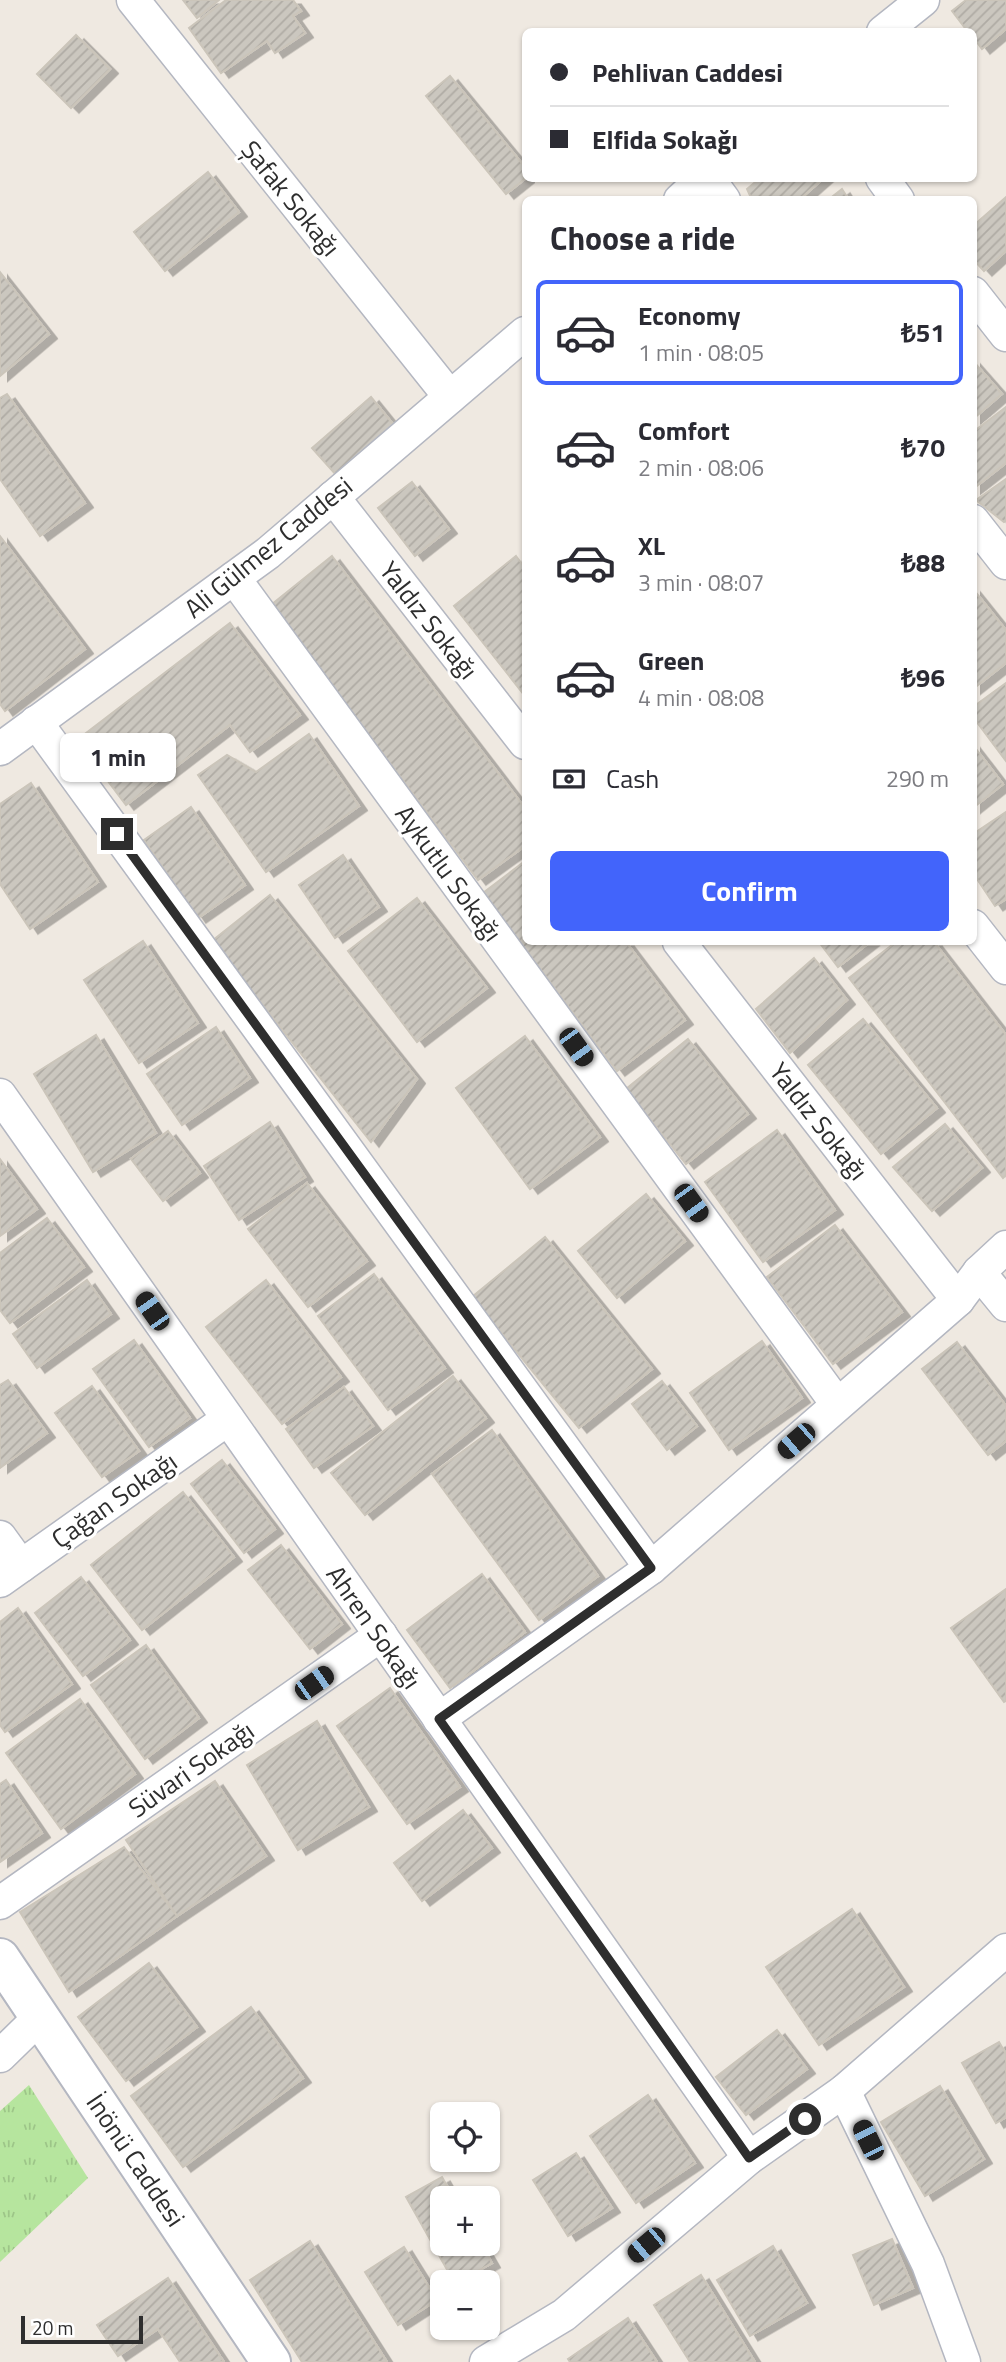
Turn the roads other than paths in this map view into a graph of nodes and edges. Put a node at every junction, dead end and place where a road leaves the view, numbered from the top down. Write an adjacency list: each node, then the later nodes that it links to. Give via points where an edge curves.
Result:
1 (133, 0): 11 (street, Şafak Sokağı)
2 (923, 0): 3 (street)
3 (888, 28)
4 (701, 182): 6 (street)
5 (709, 182): 7 (street)
6 (685, 196)
7 (721, 196)
8 (977, 298): 9 (street)
9 (1006, 335)
10 (522, 340): 11 (street, Ali Gülmez Caddesi)
11 (450, 397): 12 (street, Ali Gülmez Caddesi)
12 (333, 497): 15 (street, Ali Gülmez Caddesi); 17 (street, Yaldız Sokağı)
13 (977, 526): 14 (street)
14 (1006, 563)
15 (234, 578): 16 (street, Ali Gülmez Caddesi); 27 (street, Aykutlu Sokağı)
16 (36, 722): 18 (street, Ali Gülmez Caddesi); 30 (street)
17 (522, 739)
18 (0, 749)
19 (977, 931): 21 (street)
20 (681, 945): 25 (street, Yaldız Sokağı)
21 (1006, 968)
22 (0, 1095): 28 (street, Ahren Sokağı)
23 (1006, 1247): 24 (street)
24 (979, 1272): 25 (street); 26 (street)
25 (958, 1300): 27 (street)
26 (1006, 1305)
27 (837, 1404): 30 (street)
28 (228, 1419): 31 (street, Çağan Sokağı); 32 (street, Ahren Sokağı)
29 (0, 1537): 31 (street)
30 (651, 1568): 33 (street)
31 (10, 1574)
32 (381, 1636): 33 (street, Ahren Sokağı); 34 (street, Süvari Sokağı)
33 (439, 1719): 40 (street, Ahren Sokağı)
34 (0, 1903)
35 (1006, 1950): 39 (street)
36 (0, 1958): 37 (street, İnönü Caddesi)
37 (40, 2017): 38 (street); 41 (street, İnönü Caddesi)
38 (0, 2056)
39 (844, 2091): 40 (street); 43 (street, via 928,2264)
40 (749, 2158): 42 (street, via 564,2315)
41 (271, 2362)
42 (486, 2362)
43 (964, 2362)

